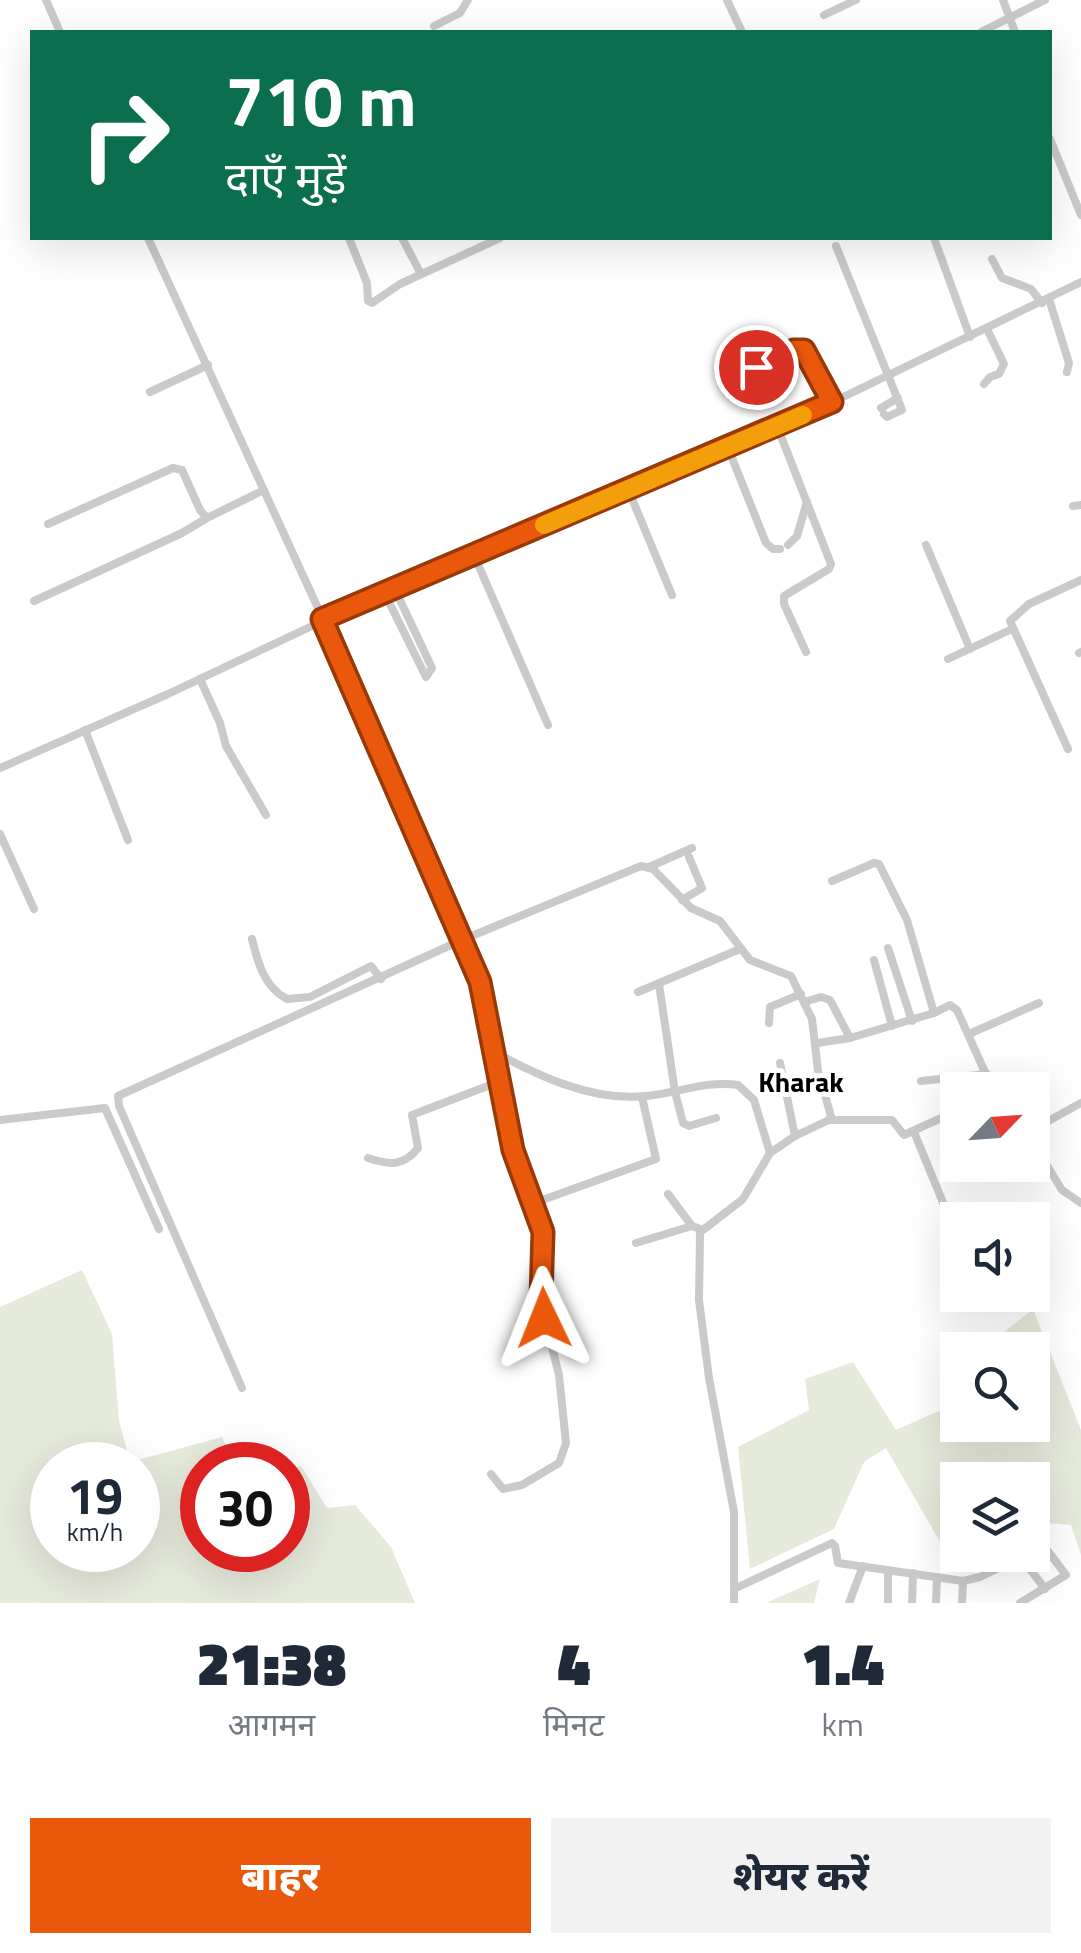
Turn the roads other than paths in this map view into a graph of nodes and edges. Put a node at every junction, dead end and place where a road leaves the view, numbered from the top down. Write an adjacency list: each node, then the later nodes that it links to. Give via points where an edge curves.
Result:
1 (46, 0): 10 (street)
2 (468, 0): 9 (street, via 460,13)
3 (727, 0): 11 (street)
4 (856, 0): 7 (street)
5 (1003, 0): 8 (street)
6 (1045, 0): 8 (street)
7 (824, 14)
8 (1011, 17): 12 (street); 13 (street)
9 (434, 26)
10 (59, 30)
11 (741, 30)
12 (985, 30)
13 (1015, 30)
14 (1052, 145): 15 (street)
15 (1081, 215)
16 (149, 240): 28 (street)
17 (350, 240): 23 (street, via 370,303)
18 (403, 240): 23 (street)
19 (496, 240): 23 (street)
20 (935, 240): 27 (street)
21 (836, 246): 31 (street)
22 (992, 259): 25 (street, via 1002,278)
23 (421, 274)
24 (1081, 282): 25 (street)
25 (1045, 301): 26 (street); 30 (street)
26 (986, 330): 27 (street); 32 (street, via 1004,364)
27 (970, 337): 31 (street)
28 (208, 364): 33 (street); 39 (street)
29 (756, 367): 34 (street, via 804,350)
30 (1067, 372)
31 (890, 376): 34 (street); 35 (street, via 898,398)
32 (984, 384)
33 (150, 392)
34 (832, 402): 36 (street)
35 (882, 411)
36 (777, 426): 37 (street); 40 (street)
37 (728, 448): 38 (street); 40 (street, via 773,550 797,536)
38 (628, 489): 44 (street); 47 (street)
39 (264, 490): 41 (street); 50 (street)
40 (808, 502): 53 (street, via 831,564 784,596)
41 (208, 518): 42 (street, via 177,468); 49 (street)
42 (48, 524)
43 (926, 545): 52 (street)
44 (474, 556): 46 (street); 56 (street)
45 (1081, 580): 51 (street, via 1019,610 1010,619)
46 (384, 592): 48 (street, via 426,677 432,668); 50 (street)
47 (672, 595)
48 (400, 600)
49 (34, 601)
50 (322, 619): 55 (street); 68 (street)
51 (1012, 629): 52 (street); 58 (street)
52 (970, 649): 54 (street)
53 (806, 652)
54 (948, 659)
55 (200, 679): 57 (street); 60 (street, via 226,746)
56 (548, 725)
57 (84, 730): 59 (street); 62 (street)
58 (1068, 748)
59 (0, 768)
60 (266, 815)
61 (0, 834): 66 (street)
62 (128, 840)
63 (649, 867): 65 (street); 65 (street, via 691,853 702,888); 68 (street)
64 (832, 881): 77 (street, via 879,864 907,920)
65 (682, 900): 70 (street, via 720,921)
66 (34, 910)
67 (252, 939): 72 (street, via 268,982 286,999 310,997 373,966)
68 (462, 940): 72 (street); 84 (street, via 480,982)
69 (888, 948): 78 (street)
70 (740, 949): 73 (street); 75 (street, via 752,962 789,974)
71 (874, 960): 80 (street)
72 (380, 979): 110 (street, via 117,1098)
73 (658, 984): 74 (street); 90 (street)
74 (638, 992)
75 (802, 998): 79 (street, via 770,1007); 82 (street, via 830,1000); 83 (street)
76 (1039, 1002): 81 (street)
77 (934, 1013): 78 (street); 81 (street, via 955,1006)
78 (912, 1020): 80 (street)
79 (769, 1023)
80 (892, 1026): 82 (street)
81 (969, 1034): 86 (street)
82 (850, 1038): 83 (street)
83 (817, 1044): 96 (street)
84 (491, 1050): 89 (street); 91 (street, via 555,1080)
85 (780, 1064): 99 (street)
86 (986, 1072)
87 (940, 1079): 88 (street)
88 (921, 1081)
89 (498, 1082): 101 (street, via 412,1115 418,1148 406,1160 395,1165); 105 (street, via 513,1150)
90 (675, 1092): 91 (street); 93 (street, via 684,1125); 100 (street, via 712,1084 742,1087 754,1100)
91 (642, 1097): 105 (street, via 656,1159)
92 (1081, 1103): 97 (street)
93 (716, 1118)
94 (940, 1119): 98 (street)
95 (0, 1120): 107 (street, via 104,1108)
96 (829, 1120): 98 (street, via 889,1120 904,1135); 99 (street)
97 (1050, 1120)
98 (914, 1132): 104 (street)
99 (795, 1136): 100 (street)
100 (770, 1153): 108 (street, via 746,1195)
101 (368, 1158)
102 (1050, 1170): 106 (street)
103 (668, 1194): 108 (street)
104 (943, 1202)
105 (534, 1203): 111 (street, via 545,1242 541,1298 559,1375 566,1451 554,1468 522,1485 503,1488)
106 (1081, 1203)
107 (159, 1228)
108 (696, 1229): 109 (street); 119 (street, via 709,1378 734,1512)
109 (636, 1244)
110 (242, 1388)
111 (491, 1474)
112 (1050, 1552): 118 (street, via 1066,1573)
113 (863, 1566): 114 (street); 119 (street, via 838,1562 832,1543); 121 (street)
114 (888, 1570): 115 (street); 122 (street)
115 (913, 1574): 116 (street); 123 (street)
116 (937, 1577): 117 (street); 124 (street)
117 (963, 1580): 118 (street, via 1017,1559); 125 (street)
118 (1045, 1589): 126 (street)
119 (734, 1590): 120 (street)
120 (734, 1603)
121 (849, 1603)
122 (888, 1603)
123 (912, 1603)
124 (936, 1603)
125 (962, 1603)
126 (1020, 1603)

